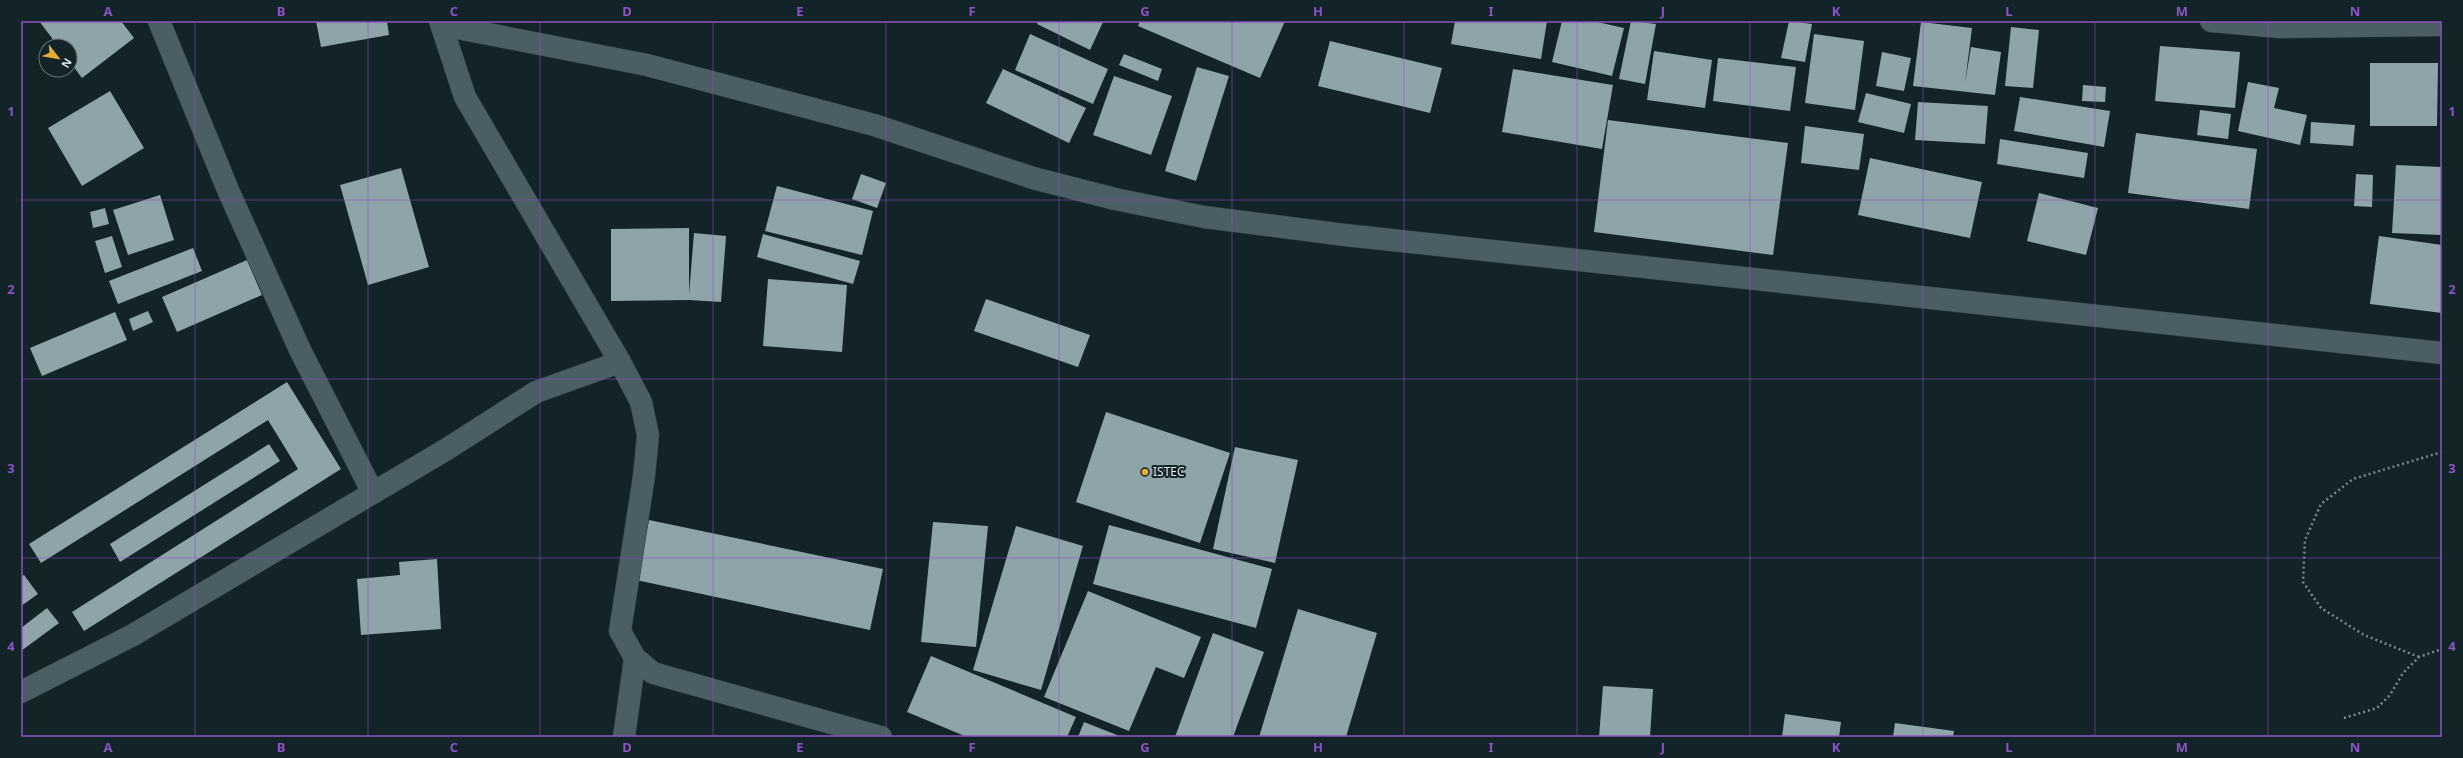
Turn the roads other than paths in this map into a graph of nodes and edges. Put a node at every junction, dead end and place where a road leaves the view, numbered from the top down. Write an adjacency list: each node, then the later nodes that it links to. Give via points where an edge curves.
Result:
1 (159, 21): 7 (street, via 228,190 300,350)
2 (2211, 21): 4 (street, via 2279,27)
3 (441, 23): 5 (street, via 647,65 874,125 1033,178 1115,199 1204,217 1345,235); 6 (street, via 465,97)
4 (2442, 25)
5 (2442, 353)
6 (620, 362): 7 (street, via 536,392); 8 (street, via 641,402 648,435 620,631)
7 (373, 493): 9 (street, via 133,635)
8 (634, 658): 10 (street); 11 (street, via 653,673)
9 (21, 692)
10 (624, 737)
11 (881, 737)

